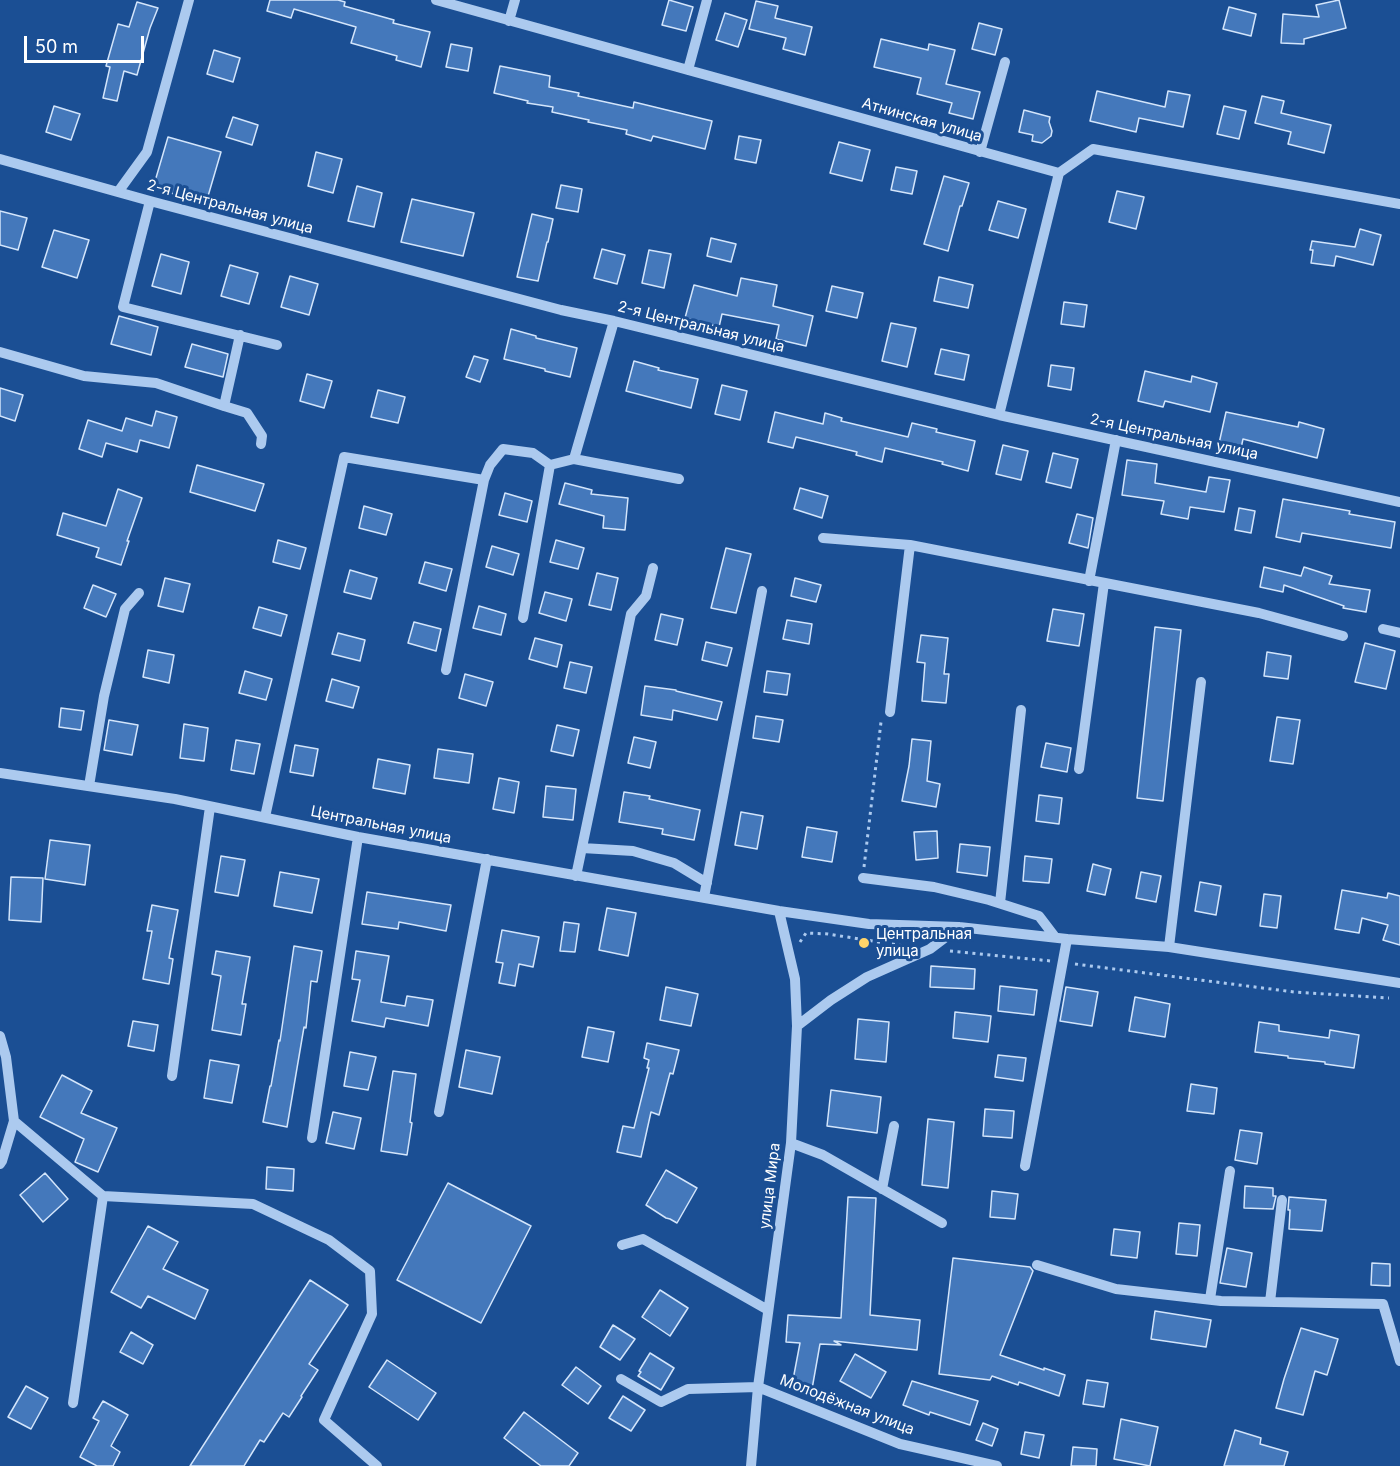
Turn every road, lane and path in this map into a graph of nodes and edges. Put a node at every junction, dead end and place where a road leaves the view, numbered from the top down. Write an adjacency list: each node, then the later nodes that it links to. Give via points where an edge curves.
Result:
1 (189, 0): 11 (street, via 147,152)
2 (437, 0): 5 (street, Атнинская улица)
3 (515, 0): 5 (street)
4 (707, 0): 7 (street)
5 (509, 21): 7 (street, Атнинская улица)
6 (1005, 62): 8 (street)
7 (688, 70): 8 (street, Атнинская улица)
8 (980, 152): 10 (street, Атнинская улица)
9 (0, 159): 11 (street, 2-я Центральная улица)
10 (1059, 173): 13 (street, via 1093,149); 19 (street)
11 (118, 192): 12 (street, 2-я Центральная улица)
12 (150, 201): 14 (street, 2-я Центральная улица); 15 (street, via 123,307)
13 (1400, 204)
14 (614, 321): 19 (street, 2-я Центральная улица); 22 (street)
15 (240, 335): 16 (street); 18 (street)
16 (277, 345)
17 (0, 352): 18 (street, via 84,376 156,383)
18 (224, 406): 21 (street, via 247,413 262,436)
19 (999, 415): 20 (street, 2-я Центральная улица)
20 (1116, 440): 26 (street, 2-я Центральная улица); 30 (street)
21 (261, 444)
22 (574, 459): 23 (street); 24 (street)
23 (550, 465): 25 (street, via 533,453 503,449); 34 (street)
24 (679, 479)
25 (484, 480): 38 (street); 46 (street, via 344,457)
26 (1400, 502)
27 (823, 538): 28 (street)
28 (910, 545): 30 (street); 41 (street)
29 (653, 568): 48 (street, via 646,596 631,614)
30 (1089, 581): 31 (street)
31 (1104, 583): 37 (street, via 1259,613); 42 (street)
32 (762, 591): 52 (street)
33 (139, 593): 44 (street, via 125,609 104,696)
34 (523, 618)
35 (1383, 629): 36 (street)
36 (1400, 633)
37 (1343, 636)
38 (446, 670)
39 (1201, 682): 60 (street)
40 (1022, 710): 54 (street)
41 (890, 712): 51 (path, via 882,719)
42 (1079, 769)
43 (0, 773): 44 (street, Центральная улица)
44 (89, 786): 45 (street, Центральная улица)
45 (210, 807): 46 (street, Центральная улица); 68 (street)
46 (265, 817): 47 (street, Центральная улица)
47 (358, 837): 49 (street, Центральная улица); 72 (street)
48 (582, 848): 50 (street); 52 (street, via 633,851 674,863)
49 (487, 859): 50 (street, Центральная улица); 69 (street)
50 (576, 876): 53 (street, Центральная улица)
51 (863, 878): 54 (street, via 934,887)
52 (707, 883): 53 (street)
53 (704, 897): 55 (street, Центральная улица)
54 (1000, 903): 57 (street, via 1040,916)
55 (779, 911): 56 (street, Центральная улица, via 868,924); 62 (street, улица Мира)
56 (959, 927): 57 (street, Центральная улица); 61 (street)
57 (1055, 937): 58 (street, Центральная улица)
58 (1067, 939): 60 (street, Центральная улица); 63 (street)
59 (907, 946): 62 (path, via 806,933 799,949)
60 (1169, 946): 64 (street, Центральная улица)
61 (930, 950): 63 (path); 66 (street, via 867,976)
62 (790, 953): 66 (street, улица Мира)
63 (1063, 962): 65 (path, via 1294,992); 75 (street)
64 (1400, 983)
65 (1389, 998)
66 (797, 1026): 73 (street, улица Мира)
67 (0, 1036): 70 (street)
68 (172, 1076)
69 (439, 1112)
70 (14, 1121): 74 (street); 78 (street)
71 (894, 1126): 77 (street)
72 (312, 1138)
73 (791, 1143): 77 (street, via 823,1155); 85 (street, улица Мира)
74 (0, 1164)
75 (1024, 1166)
76 (1230, 1172): 83 (street)
77 (882, 1189): 80 (street)
78 (103, 1196): 89 (street); 90 (street, via 253,1204 329,1240 370,1271 372,1314 324,1420)
79 (1282, 1200): 84 (street)
80 (942, 1223)
81 (622, 1245): 85 (street, via 643,1239)
82 (1037, 1265): 83 (street, via 1116,1289)
83 (1210, 1299): 84 (street)
84 (1270, 1302): 86 (street, via 1383,1304)
85 (768, 1310): 88 (street, улица Мира)
86 (1400, 1361)
87 (621, 1379): 88 (street, via 661,1402 688,1389)
88 (758, 1387): 91 (street, улица Мира); 92 (street, Молодёжная улица, via 900,1444)
89 (74, 1403)
90 (377, 1466)
91 (751, 1466)
92 (997, 1466)

